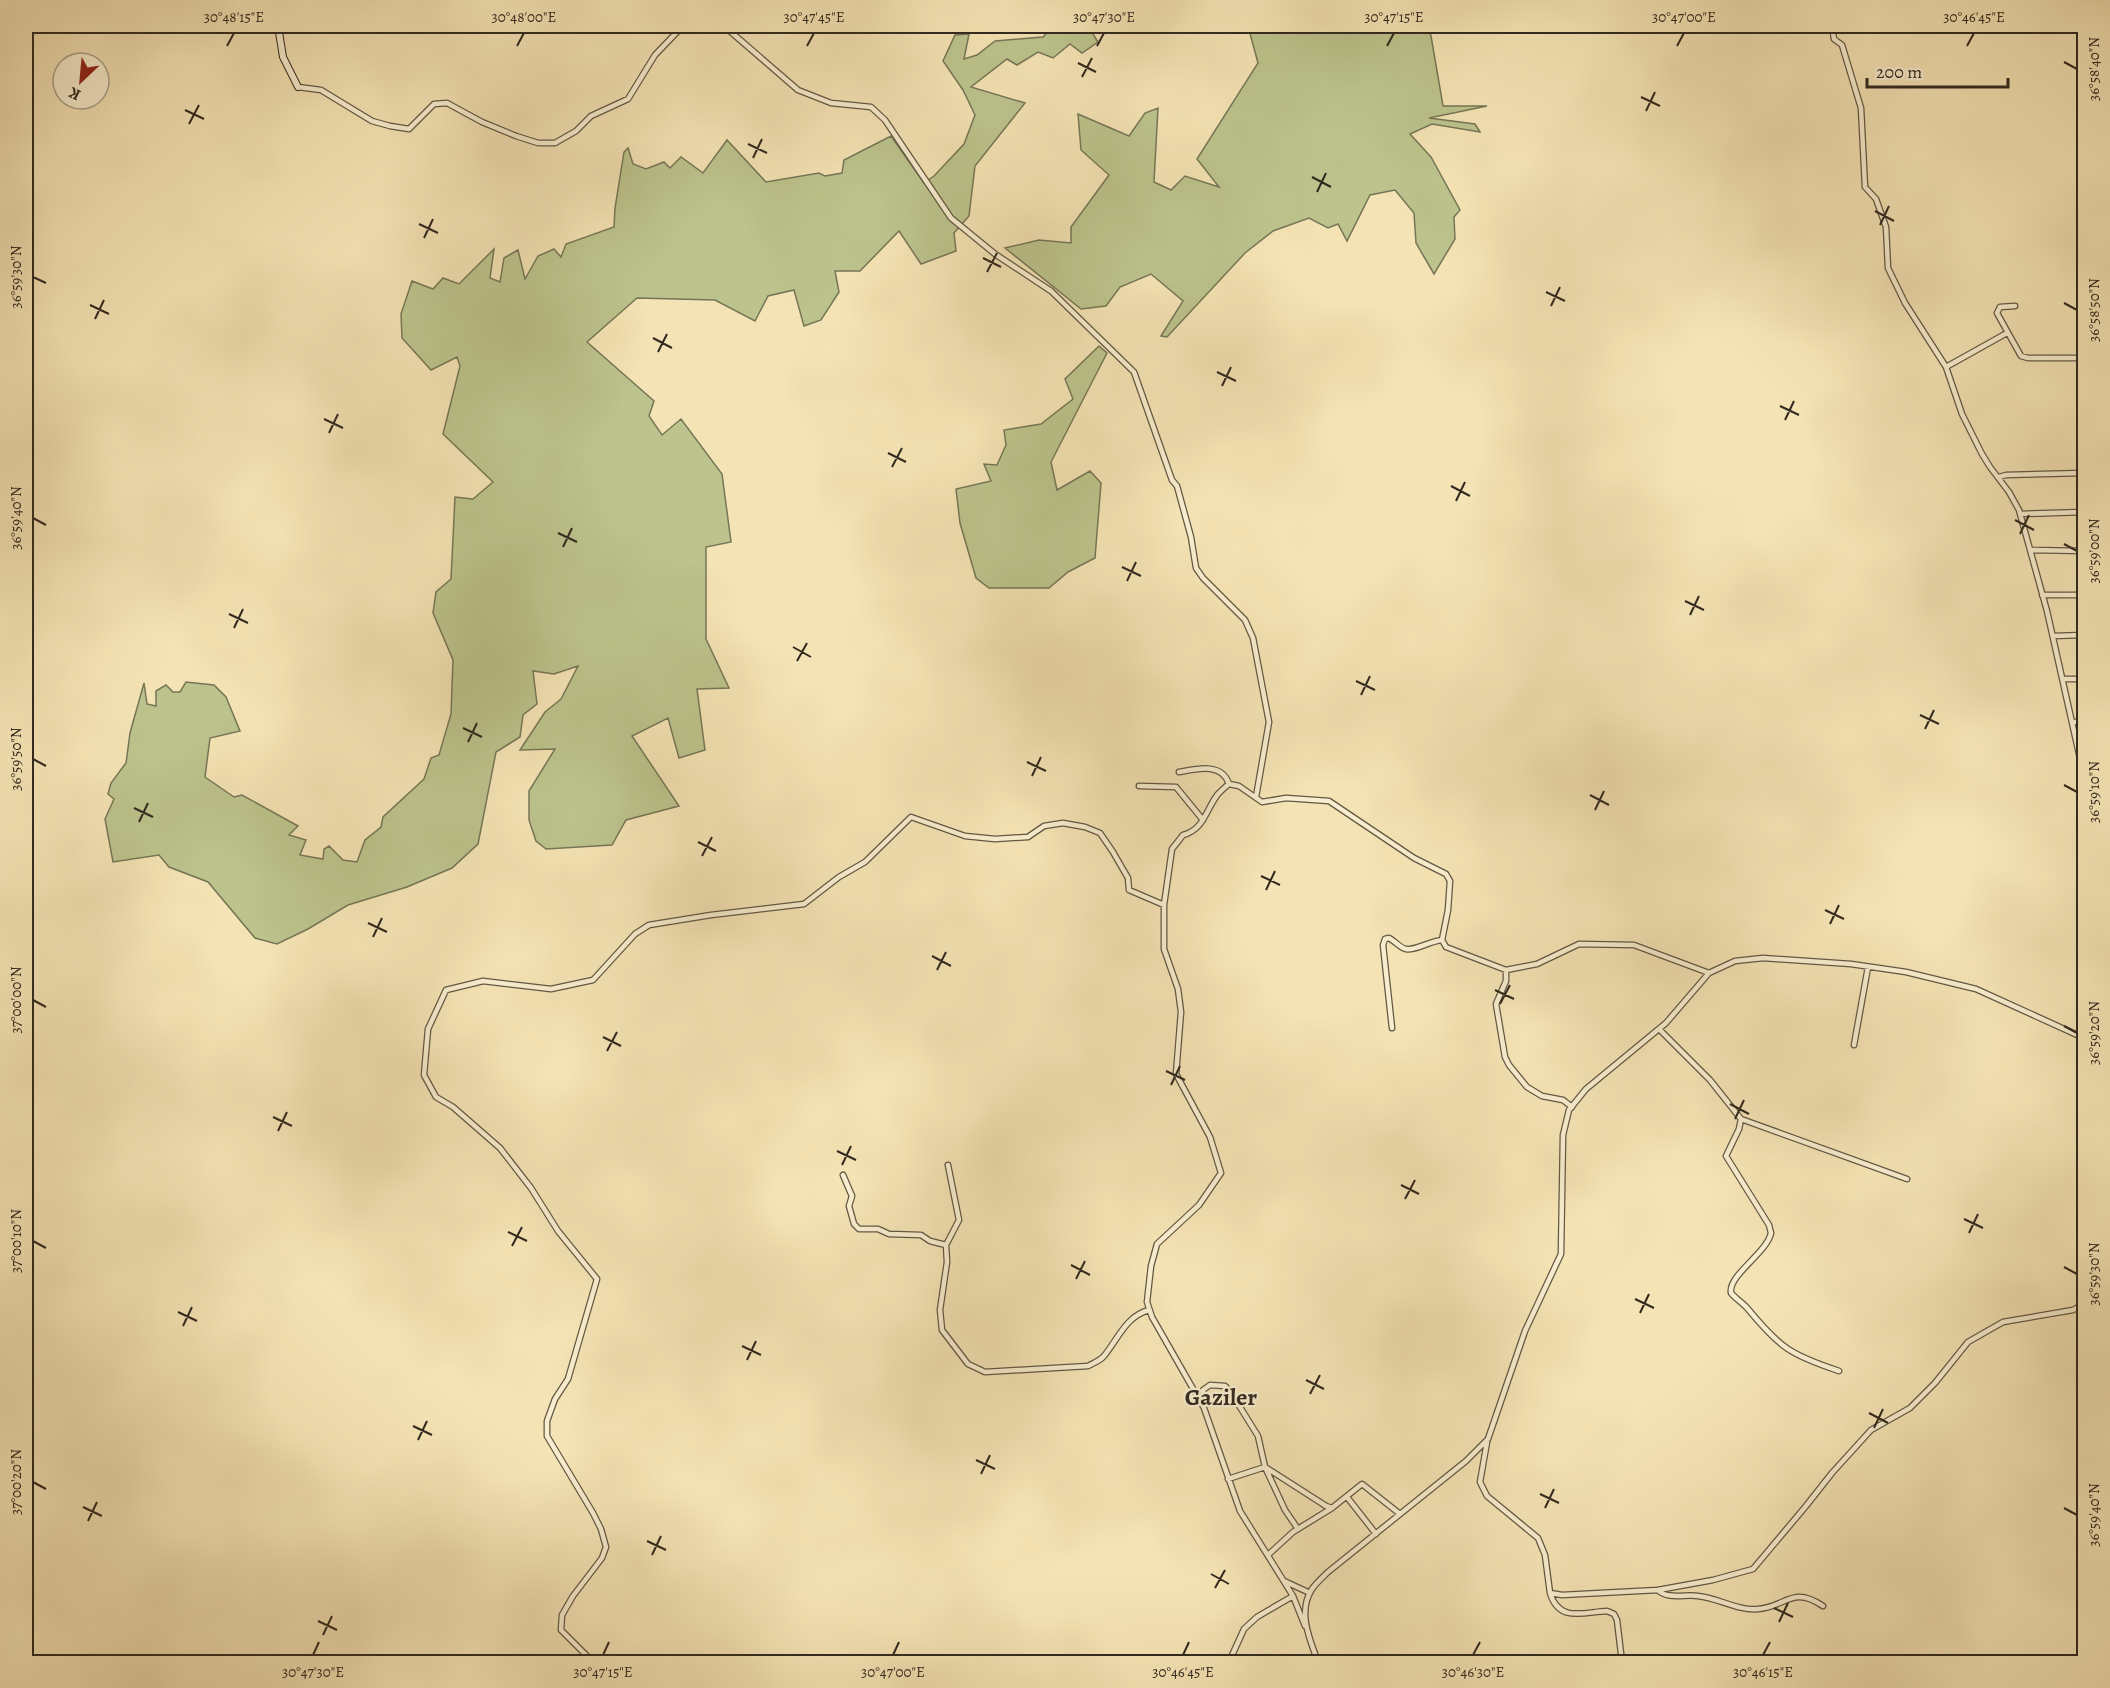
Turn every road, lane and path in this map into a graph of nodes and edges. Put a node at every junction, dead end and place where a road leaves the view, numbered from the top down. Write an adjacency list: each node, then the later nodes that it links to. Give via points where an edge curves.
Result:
1 (278, 26): 5 (street, via 283,57)
2 (688, 26): 5 (street, via 655,55 628,99 591,116 555,143 538,143 516,136 447,103 434,104 409,129 390,126 372,121 321,90)
3 (723, 26): 29 (street, via 798,90 831,103 871,107 885,120 951,218 995,254 1051,291 1134,372 1177,486 1196,568 1245,620 1253,638 1269,722)
4 (1832, 26): 9 (street, via 1834,39 1842,45 1861,108 1865,187 1876,198 1886,227 1888,268)
5 (298, 87)
6 (2015, 306): 7 (street, via 2000,307 1997,311)
7 (2007, 333): 8 (street, via 2025,358); 9 (street)
8 (2085, 358)
9 (1946, 368): 11 (street, via 1962,414)
10 (2085, 473): 11 (street)
11 (1999, 477): 13 (street)
12 (2085, 512): 13 (street)
13 (2020, 514): 14 (street)
14 (2030, 550): 15 (street); 16 (street)
15 (2085, 551)
16 (2042, 595): 17 (street); 19 (street)
17 (2085, 595)
18 (2085, 635): 19 (street)
19 (2053, 636): 20 (street)
20 (2063, 679): 21 (street); 22 (street)
21 (2085, 679)
22 (2073, 722): 23 (street); 24 (street)
23 (2085, 722)
24 (2083, 761): 26 (street)
25 (1179, 772): 27 (street, via 1205,767 1219,771)
26 (2085, 777)
27 (1229, 784): 29 (street); 30 (street, via 1218,794)
28 (1139, 786): 30 (street, via 1176,787)
29 (1256, 797): 32 (street, via 1262,802 1286,798 1329,801 1414,858 1446,874 1450,881)
30 (1203, 820): 31 (street, via 1172,849)
31 (1164, 905): 47 (street, via 1164,949 1178,989 1181,1012 1176,1074 1210,1137 1221,1173 1199,1204 1158,1244 1151,1266); 66 (street, via 1129,890 1128,878 1100,833 1085,827 1063,823 1044,826 1028,837 995,839 965,836 911,817 865,862 804,904 649,925 635,933 593,980 552,989 483,981 446,990 428,1029 424,1075 436,1097 500,1148 597,1279 568,1379 555,1398 547,1421 547,1436 602,1529 606,1547 562,1615 561,1630)
32 (1442, 940): 34 (street, via 1446,947); 36 (street, via 1406,949 1385,939)
33 (1868, 967): 35 (street, via 1763,958 1735,961); 38 (street, via 1976,989); 39 (street)
34 (1506, 970): 35 (street, via 1537,964 1579,944 1634,945); 40 (street, via 1506,981 1496,1004 1505,1057 1527,1087)
35 (1709, 973): 37 (street)
36 (1392, 1028)
37 (1659, 1029): 40 (street, via 1586,1089); 41 (street, via 1710,1080)
38 (2085, 1038)
39 (1854, 1045)
40 (1572, 1107): 50 (street, via 1563,1135 1561,1254 1525,1331)
41 (1741, 1119): 44 (street); 48 (street, via 1726,1158 1771,1233 1732,1285 1731,1293 1784,1348)
42 (948, 1165): 45 (street, via 959,1220)
43 (843, 1176): 45 (street, via 852,1196 849,1206 854,1224 859,1229 921,1235 930,1242)
44 (1907, 1179)
45 (946, 1245): 47 (street, via 942,1329 968,1364 986,1372 1088,1366 1103,1358 1119,1333)
46 (2085, 1304): 60 (street, via 2073,1310 2002,1322 1968,1342 1910,1408 1870,1430 1753,1569)
47 (1149, 1310): 49 (street)
48 (1839, 1371)
49 (1204, 1408): 51 (street, via 1203,1390 1210,1385 1225,1386 1258,1436); 52 (street)
50 (1488, 1439): 55 (street); 62 (street, via 1480,1482 1487,1496 1538,1538 1545,1555)
51 (1265, 1467): 52 (street); 54 (street); 56 (street)
52 (1228, 1479): 58 (street, via 1240,1511)
53 (1347, 1497): 54 (street); 55 (street, via 1362,1484); 57 (street)
54 (1332, 1508): 56 (street)
55 (1400, 1515): 57 (street)
56 (1298, 1529): 58 (street)
57 (1376, 1534): 61 (street, via 1328,1572)
58 (1268, 1555): 59 (street)
59 (1284, 1581): 61 (street); 63 (street)
60 (1658, 1590): 62 (street); 64 (street, via 1667,1596 1700,1596 1750,1609 1765,1608 1796,1596)
61 (1310, 1593): 65 (street)
62 (1550, 1593): 69 (street, via 1556,1606 1566,1613 1614,1614)
63 (1293, 1596): 65 (street); 67 (street, via 1244,1629)
64 (1823, 1606)
65 (1305, 1629): 68 (street)
66 (589, 1662)
67 (1229, 1662)
68 (1318, 1662)
69 (1622, 1662)

